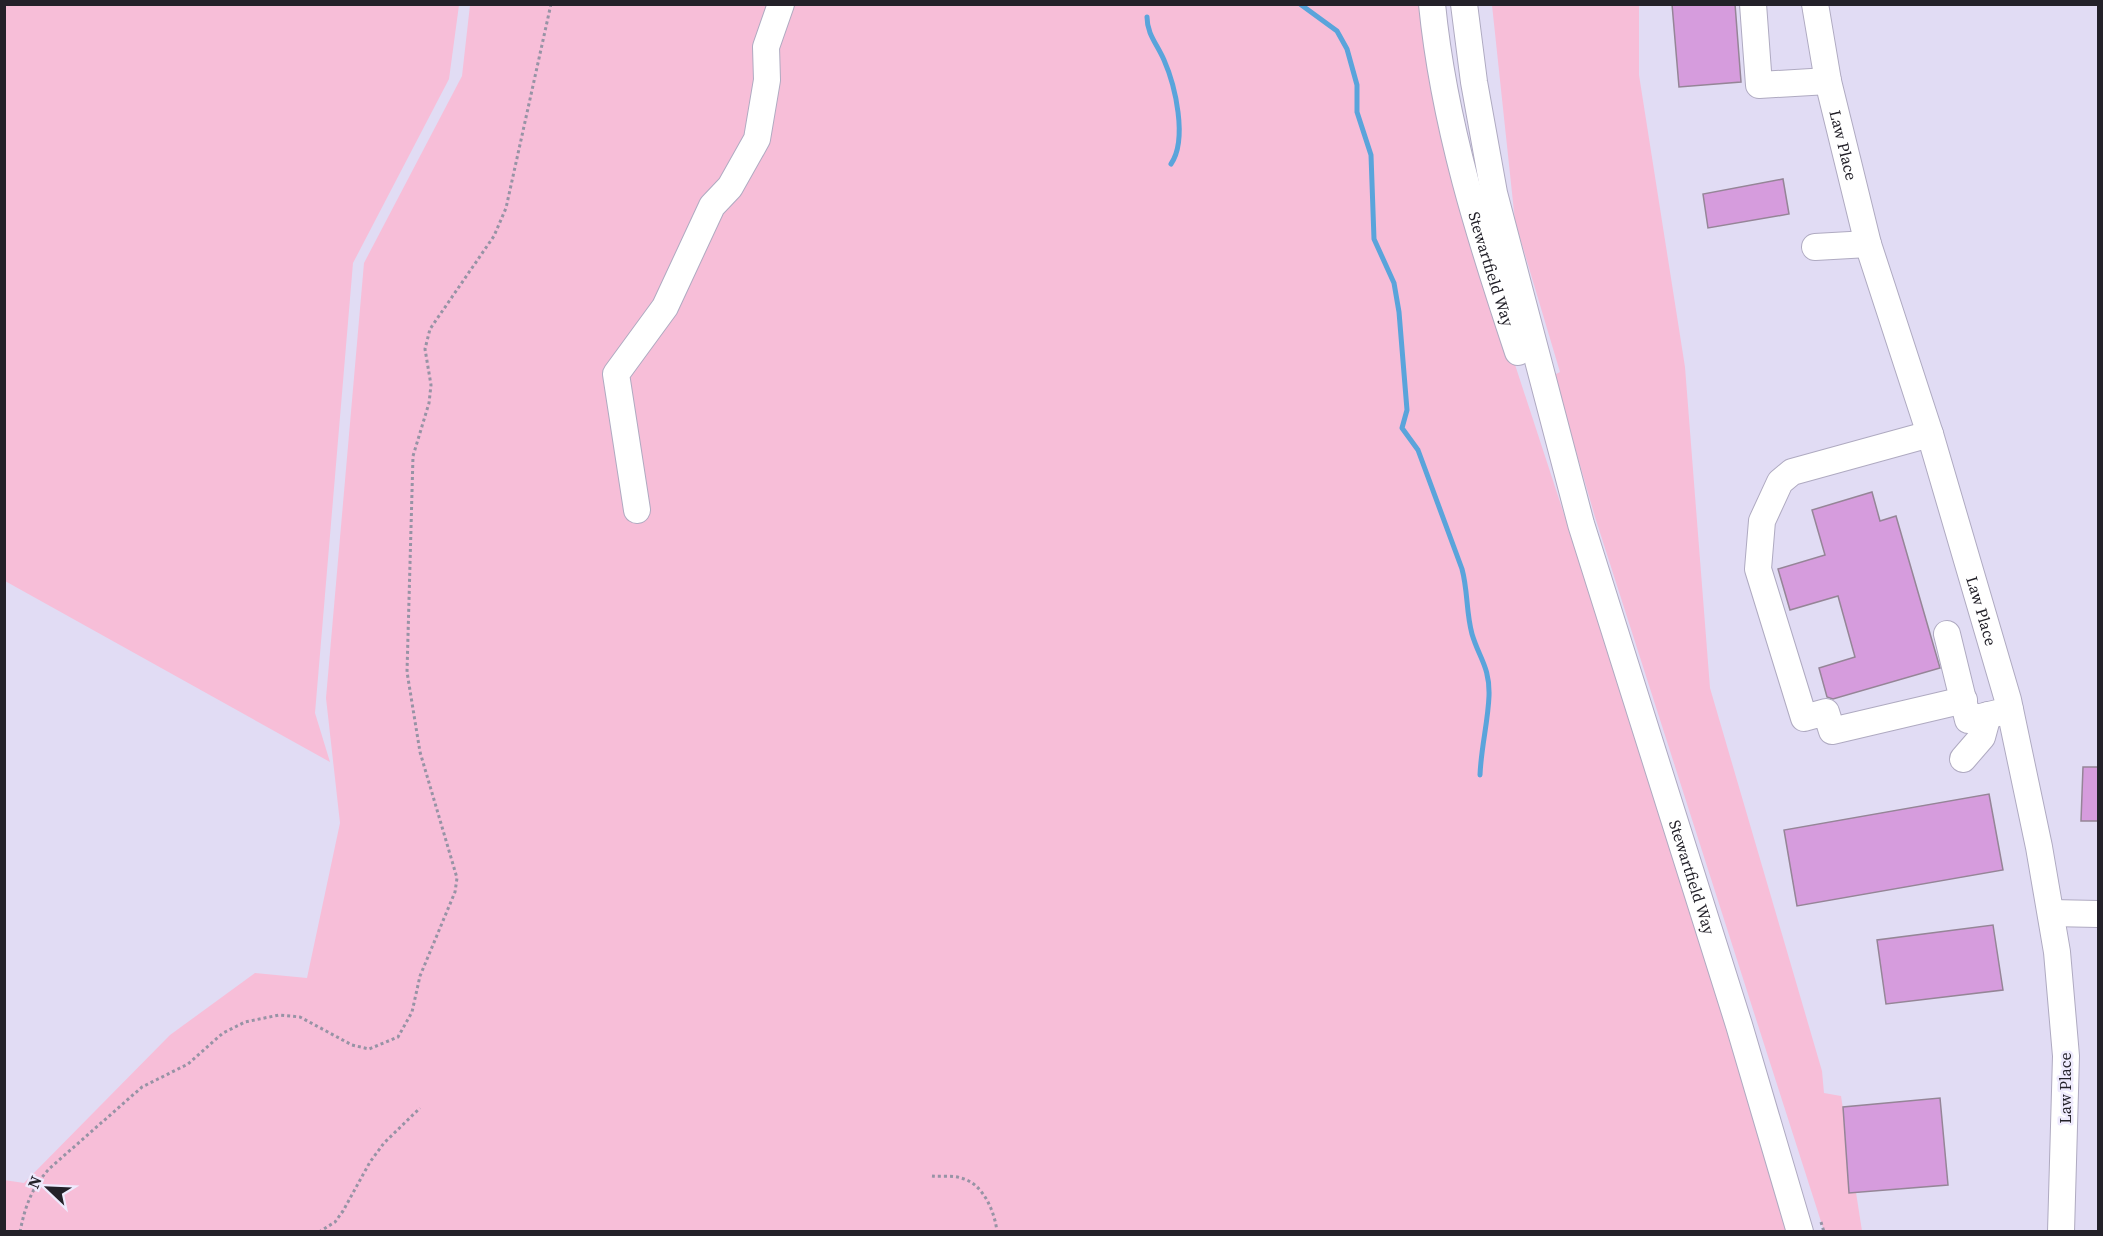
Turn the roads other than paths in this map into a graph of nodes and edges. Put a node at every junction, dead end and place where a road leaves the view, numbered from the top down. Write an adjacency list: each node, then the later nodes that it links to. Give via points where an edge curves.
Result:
1 (781, 4): 10 (street, via 766,47 767,80 757,139 730,188 712,206 665,307 616,374)
2 (1432, 4): 11 (street, Stewartfield Way, via 1439,68 1465,187 1536,407)
3 (1464, 4): 11 (street, Stewartfield Way, via 1494,193)
4 (1753, 4): 6 (street, via 1759,85)
5 (1815, 4): 6 (street, Law Place)
6 (1828, 81): 7 (street, Law Place)
7 (1868, 244): 8 (street); 9 (street, Law Place)
8 (1815, 247)
9 (1930, 434): 13 (street, via 1792,472 1780,482 1762,521 1758,569 1803,718 1826,712 1832,731); 14 (street, Law Place)
10 (637, 510)
11 (1581, 524): 18 (street, Stewartfield Way)
12 (1947, 634): 13 (street)
13 (1964, 700): 14 (street, via 1968,720)
14 (1999, 712): 15 (street); 16 (street, Law Place)
15 (1963, 759)
16 (2051, 913): 17 (street); 19 (street, Law Place, via 2066,1056)
17 (2098, 914)
18 (1800, 1232)
19 (2061, 1232)

